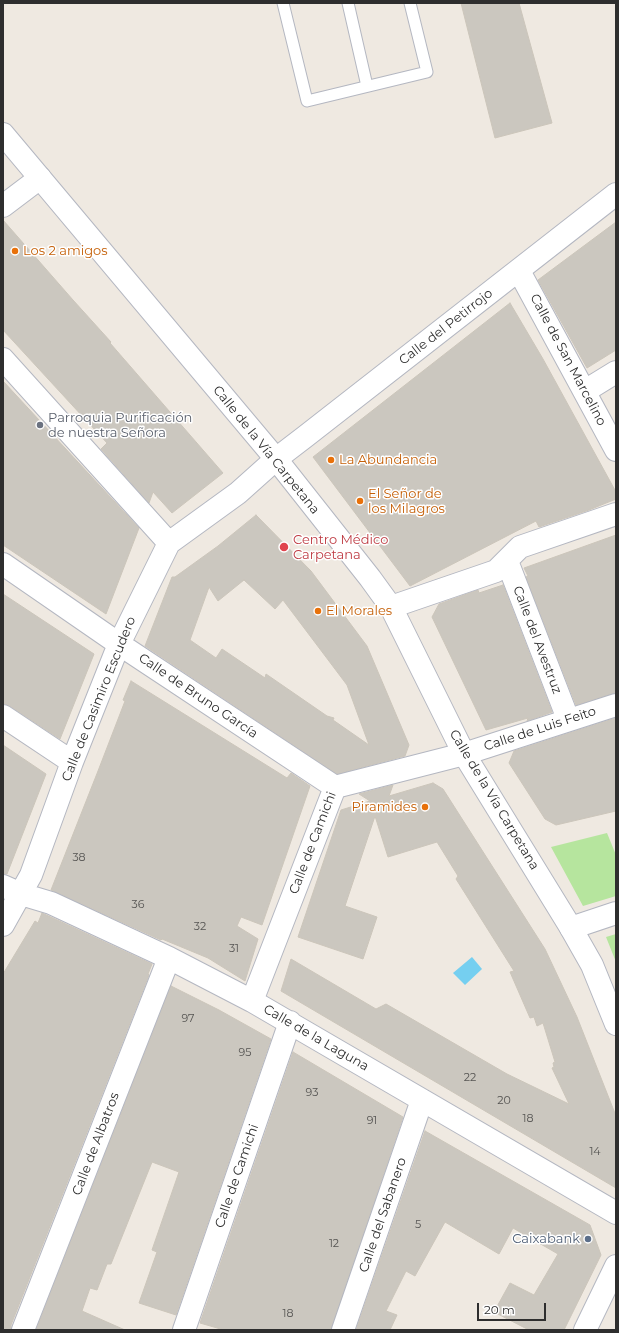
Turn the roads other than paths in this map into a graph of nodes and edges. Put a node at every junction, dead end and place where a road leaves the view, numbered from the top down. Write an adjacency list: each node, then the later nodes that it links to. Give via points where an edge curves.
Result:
1 (283, 3): 4 (lane, via 307,101)
2 (348, 3): 4 (lane)
3 (410, 3): 4 (lane, via 427,72)
4 (367, 86)
5 (3, 134): 6 (street, Calle de la Vía Carpetana)
6 (40, 178): 8 (street); 14 (street, Calle de la Vía Carpetana)
7 (616, 194): 9 (street, Calle del Petirrojo)
8 (3, 206)
9 (519, 271): 12 (street, Calle de San Marcelino); 14 (street, Calle del Petirrojo)
10 (3, 359): 16 (street)
11 (616, 372): 12 (street)
12 (585, 391): 13 (street, Calle de San Marcelino)
13 (616, 450)
14 (276, 459): 16 (street, Calle de Casimiro Escudero, via 238,493); 19 (street, Calle de la Vía Carpetana)
15 (616, 514): 17 (street, via 520,547)
16 (169, 543): 20 (street, Calle de Casimiro Escudero)
17 (507, 561): 19 (street, via 496,571); 23 (street, Calle del Avestruz)
18 (3, 564): 20 (street, Calle de Bruno García)
19 (391, 608): 24 (street, Calle de la Vía Carpetana)
20 (119, 644): 25 (street, Calle de Casimiro Escudero); 26 (street, Calle de Bruno García)
21 (616, 705): 23 (street, Calle de Luis Feito)
22 (3, 716): 25 (street)
23 (568, 719): 24 (street, Calle de Luis Feito)
24 (464, 754): 26 (street, Calle de Camichi); 30 (street, Calle de la Vía Carpetana)
25 (72, 762): 27 (street, Calle de Casimiro Escudero, via 31,875)
26 (335, 787): 32 (street, Calle de Camichi)
27 (12, 890): 29 (street, Calle de Casimiro Escudero); 31 (street, Calle de la Laguna, via 51,903)
28 (616, 913): 30 (street)
29 (3, 925)
30 (571, 928): 34 (street, Calle de la Vía Carpetana, via 592,965)
31 (169, 958): 32 (street, Calle de la Laguna); 38 (street, Calle de Albatros)
32 (252, 1001): 33 (street, Calle de la Laguna)
33 (290, 1022): 35 (street, Calle de la Laguna); 39 (street, Calle de Camichi)
34 (616, 1024)
35 (422, 1100): 36 (street, Calle de la Laguna); 40 (street, Calle del Sabanero)
36 (616, 1213)
37 (616, 1266): 41 (street)
38 (24, 1330)
39 (184, 1330)
40 (343, 1330)
41 (585, 1330)

